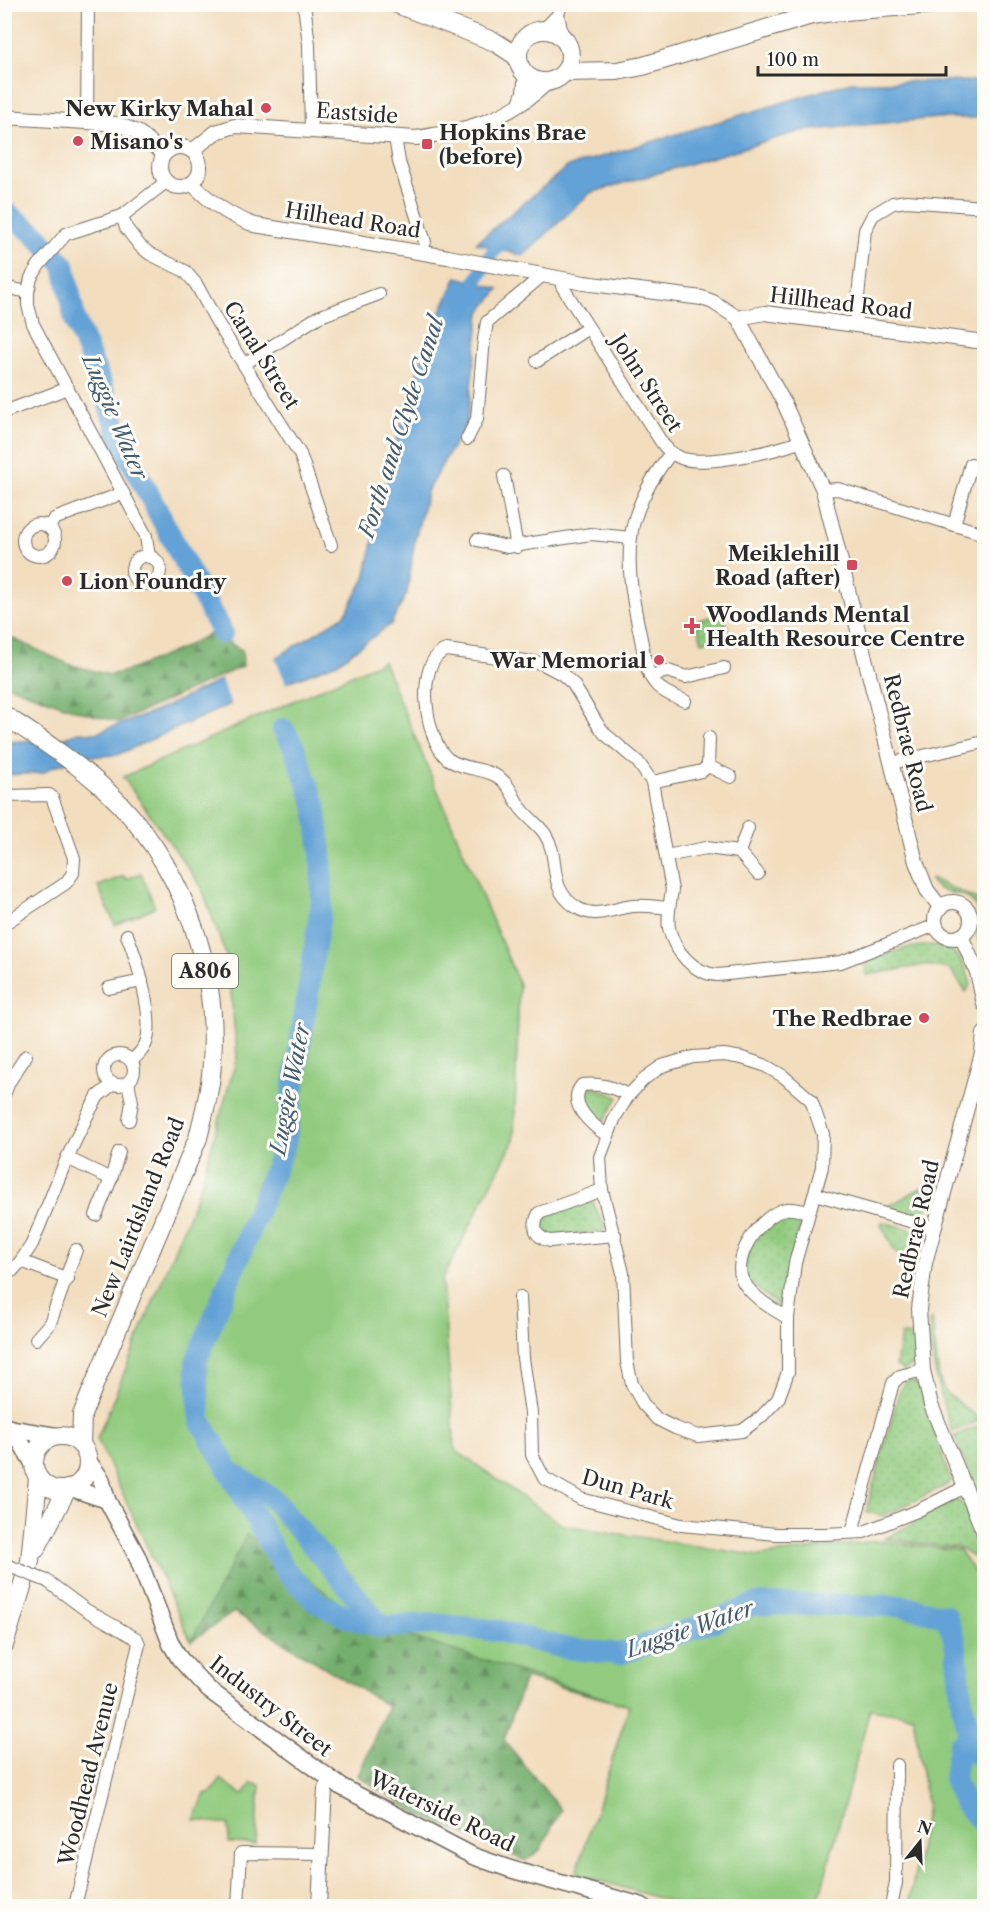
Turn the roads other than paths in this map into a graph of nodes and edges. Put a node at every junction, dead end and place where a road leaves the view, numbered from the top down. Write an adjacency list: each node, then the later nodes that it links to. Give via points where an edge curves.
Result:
1 (88, 4): 15 (street)
2 (304, 4): 16 (street)
3 (397, 4): 8 (main road)
4 (933, 4): 9 (main road, via 812,15 643,66)
5 (560, 10): 6 (street); 7 (street)
6 (542, 31): 7 (main road, via 550,31); 8 (main road, via 535,32)
7 (567, 45): 9 (main road); 10 (main road)
8 (521, 49): 11 (main road, via 519,64)
9 (600, 70): 10 (main road)
10 (565, 72): 12 (main road)
11 (526, 75): 12 (main road); 13 (street)
12 (548, 82): 13 (street, Eastside)
13 (520, 104): 17 (street, Eastside, via 504,116 475,126 416,138)
14 (4, 117): 15 (street)
15 (87, 121): 19 (street, via 130,128)
16 (311, 131): 17 (street, Eastside); 18 (street, Eastside, via 228,128)
17 (395, 137): 24 (street, via 399,162)
18 (192, 151): 19 (street, via 181,146); 21 (street, via 200,167)
19 (164, 154): 20 (street, via 160,171)
20 (166, 182): 21 (street, via 182,187); 23 (street)
21 (192, 183): 25 (street, Hilhead Road, via 216,206 255,225)
22 (984, 207): 31 (street, via 907,201 893,203 873,215 865,230)
23 (122, 216): 28 (street, via 66,234 31,278); 35 (street, Canal Street, via 140,246 191,277)
24 (425, 242)
25 (543, 275): 26 (street); 38 (street, via 487,322 477,419)
26 (563, 280): 30 (street, via 702,298); 32 (street, John Street, via 562,286)
27 (4, 287): 28 (street)
28 (28, 292): 36 (street, via 33,324)
29 (379, 294): 35 (street, via 318,317)
30 (738, 318): 31 (street, Hillhead Road, via 765,313); 39 (street, Redbrae Road)
31 (855, 325): 33 (street, Hillhead Road)
32 (588, 328): 34 (street); 40 (street, John Street)
33 (984, 342)
34 (537, 361)
35 (244, 364): 50 (street, Canal Street, via 300,454)
36 (68, 388): 37 (street); 44 (street)
37 (4, 412)
38 (467, 439)
39 (801, 441): 40 (street, John Street, via 705,461 687,460); 43 (street, Redbrae Road)
40 (672, 453): 48 (street, via 646,490)
41 (971, 464): 45 (street)
42 (504, 476): 51 (street)
43 (823, 490): 45 (street, via 838,489); 59 (street, Redbrae Road)
44 (123, 493): 46 (street, via 54,519); 52 (street, via 146,536)
45 (954, 525): 47 (street)
46 (49, 527)
47 (984, 534)
48 (630, 538): 51 (street, via 591,534); 54 (street, via 633,598)
49 (477, 540): 51 (street)
50 (331, 545)
51 (517, 547)
52 (149, 557)
53 (724, 668): 54 (street, via 686,677 668,670)
54 (650, 676): 55 (street, via 661,690)
55 (685, 701)
56 (4, 715): 106 (main road, New Lairdsland Road / A806, via 97,782 144,833 182,897 205,969 211,1006 213,1049 198,1138)
57 (709, 738): 60 (street)
58 (984, 742): 59 (street)
59 (892, 763): 69 (street, Redbrae Road, via 918,870)
60 (708, 766): 61 (street); 62 (street, via 702,771)
61 (731, 777)
62 (652, 782): 66 (street); 68 (street, via 638,762 605,734 573,684 550,667 523,659 446,650 431,664 427,709 436,744 451,761 493,774 506,783 544,834 557,884 565,898 577,908 596,914 630,906)
63 (4, 796): 70 (street, via 49,795 55,800 74,858 73,873 66,883)
64 (748, 828): 65 (street)
65 (739, 852): 66 (street, via 706,848); 67 (street)
66 (666, 856): 68 (street, via 672,890)
67 (758, 874)
68 (669, 908): 71 (street, via 670,929 680,952 699,969 713,975 841,962)
69 (940, 908): 71 (street); 73 (street, via 958,903 968,911 970,924)
70 (4, 924)
71 (936, 925): 73 (street, via 942,935)
72 (127, 935): 75 (street)
73 (961, 936): 74 (street)
74 (981, 970): 77 (street)
75 (142, 981): 76 (street); 81 (street, via 147,1042)
76 (109, 988)
77 (984, 1004)
78 (984, 1034): 79 (street, Redbrae Road)
79 (983, 1054): 96 (street, Redbrae Road)
80 (26, 1056): 82 (street)
81 (131, 1061): 83 (street, via 133,1075); 84 (street, via 122,1055 108,1059 104,1073)
82 (7, 1080): 85 (street)
83 (128, 1082): 84 (street); 87 (street, via 132,1102)
84 (113, 1084): 90 (street, via 98,1096)
85 (4, 1095)
86 (628, 1095): 88 (street); 88 (street, via 597,1083 582,1085 577,1091 576,1100 586,1117); 93 (street, via 662,1066 693,1057 724,1055 764,1065 811,1100 823,1134 822,1167)
87 (129, 1120)
88 (608, 1136): 92 (street, via 600,1157)
89 (119, 1152): 91 (street)
90 (67, 1158): 91 (street); 99 (street, via 32,1244)
91 (111, 1179): 95 (street)
92 (602, 1190): 97 (street); 97 (street, via 539,1213 535,1230 541,1239 550,1241)
93 (815, 1194): 94 (street); 96 (street)
94 (809, 1212): 103 (street, via 795,1263); 103 (street, via 786,1209 761,1222 742,1258 743,1282 759,1300)
95 (96, 1215)
96 (934, 1228): 105 (street, Redbrae Road, via 919,1309)
97 (615, 1235): 103 (street, via 624,1274 627,1362 632,1384 650,1412 675,1428 698,1436 718,1435 742,1431 761,1417 778,1399 788,1372)
98 (76, 1250): 101 (street)
99 (21, 1261): 100 (street); 101 (street)
100 (4, 1274)
101 (68, 1279): 104 (street, via 50,1323)
102 (520, 1297): 115 (street, Dun Park, via 532,1455 544,1478 581,1499 681,1525 776,1534)
103 (788, 1318)
104 (36, 1339)
105 (923, 1370): 111 (street, Redbrae Road, via 931,1405); 115 (street, via 900,1376 893,1383)
106 (82, 1415): 108 (main road, New Lairdsland Road / A806); 109 (main road, New Lairdsland Road / A806)
107 (9, 1428): 108 (main road); 110 (main road)
108 (58, 1436): 109 (main road, via 74,1439); 110 (main road, via 44,1441 36,1451)
109 (84, 1453): 112 (main road, via 84,1477); 113 (main road, Industry Street, via 101,1479)
110 (36, 1471): 112 (main road, via 48,1487); 117 (main road)
111 (965, 1487): 114 (street, Redbrae Road); 115 (street, Dun Park, via 917,1511 864,1532)
112 (69, 1489): 113 (main road); 117 (main road)
113 (107, 1500): 121 (main road, Industry Street, via 137,1556 167,1636 180,1659 209,1690)
114 (981, 1515): 116 (street, Redbrae Road)
115 (852, 1532)
116 (984, 1533)
117 (30, 1561): 119 (main road)
118 (4, 1564): 123 (street, Woodhead Avenue, bridge, via 47,1581 139,1644)
119 (4, 1645)
120 (897, 1765): 127 (street, via 896,1883)
121 (330, 1779): 122 (street, via 324,1789); 126 (main road, Waterside Road, via 473,1856 550,1882)
122 (321, 1854): 124 (street, via 241,1853); 125 (street)
123 (75, 1906)
124 (238, 1906)
125 (319, 1906)
126 (642, 1906)
127 (891, 1906)

